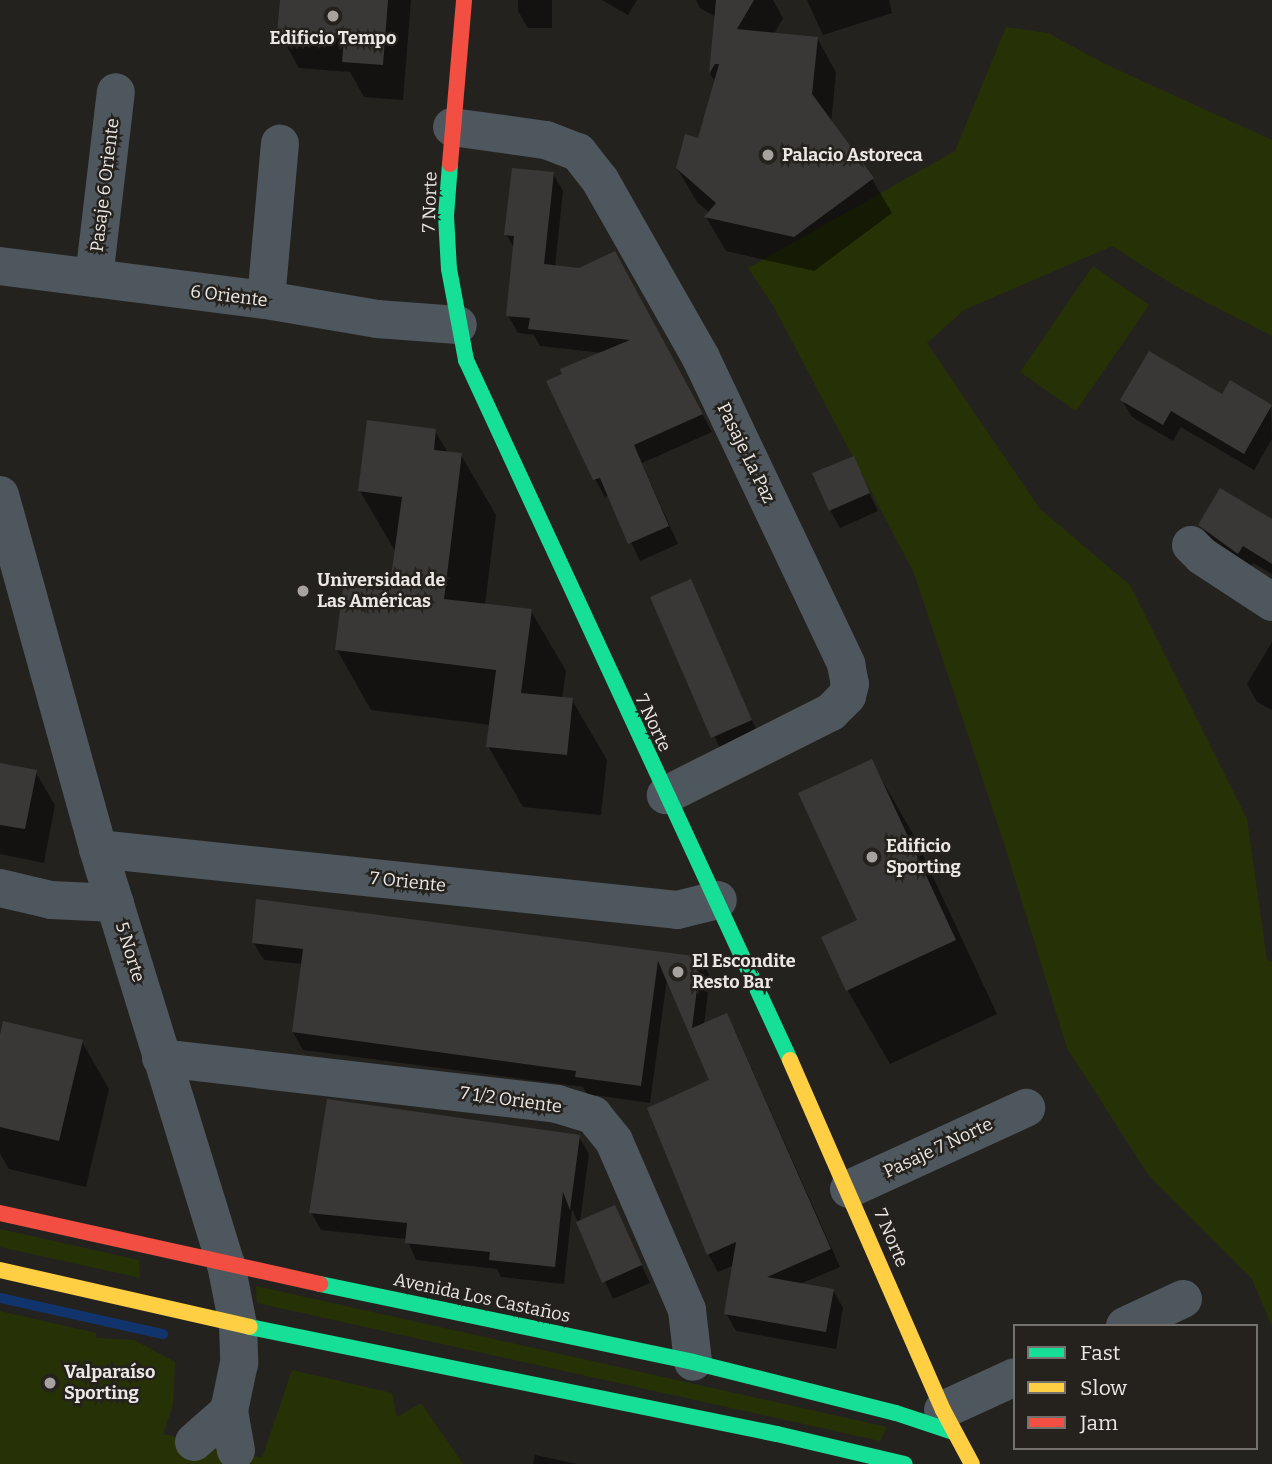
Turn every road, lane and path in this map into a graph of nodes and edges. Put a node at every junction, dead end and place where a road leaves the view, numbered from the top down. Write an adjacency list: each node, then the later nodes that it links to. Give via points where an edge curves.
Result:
1 (464, 0): 3 (main road, 7 Norte)
2 (116, 92): 6 (street, Pasaje 6 Oriente)
3 (452, 127): 8 (main road, 7 Norte, via 446,216); 12 (street, Pasaje La Paz, via 546,140 578,152 600,180 701,358 846,664 847,696 831,712)
4 (280, 144): 7 (street)
5 (0, 267): 6 (street, 6 Oriente)
6 (94, 278): 7 (street, 6 Oriente)
7 (266, 300): 8 (street, 6 Oriente, via 377,318)
8 (458, 325): 12 (main road, 7 Norte, via 477,385)
9 (0, 495): 13 (street, 5 Norte)
10 (1191, 545): 11 (street)
11 (1272, 601)
12 (666, 795): 15 (main road, 7 Norte)
13 (97, 849): 15 (street, 7 Oriente, via 677,910); 16 (street, 5 Norte)
14 (0, 888): 16 (street, via 51,900)
15 (718, 900): 19 (main road, 7 Norte)
16 (115, 903): 17 (street, 5 Norte)
17 (162, 1058): 21 (street, 5 Norte); 26 (street, 7 1/2 Oriente, via 557,1104 593,1115 614,1141 687,1310)
18 (1026, 1108): 19 (street, Pasaje 7 Norte)
19 (849, 1189): 29 (main road, 7 Norte)
20 (0, 1213): 21 (main road, Avenida Los Castaños)
21 (226, 1264): 25 (street, 5 Norte); 26 (main road, Avenida Los Castaños)
22 (0, 1270): 25 (main road)
23 (1183, 1299): 24 (street)
24 (1129, 1324)
25 (238, 1325): 28 (street, 5 Norte, via 239,1363); 34 (main road)
26 (693, 1362): 29 (main road, Avenida Los Castaños, via 896,1413)
27 (1013, 1378): 29 (street)
28 (229, 1411): 30 (street); 32 (street, 5 Norte)
29 (948, 1421): 31 (main road); 35 (main road, 7 Norte)
30 (194, 1442)
31 (940, 1448)
32 (236, 1450)
33 (924, 1458): 34 (main road)
34 (905, 1464)
35 (972, 1464)

